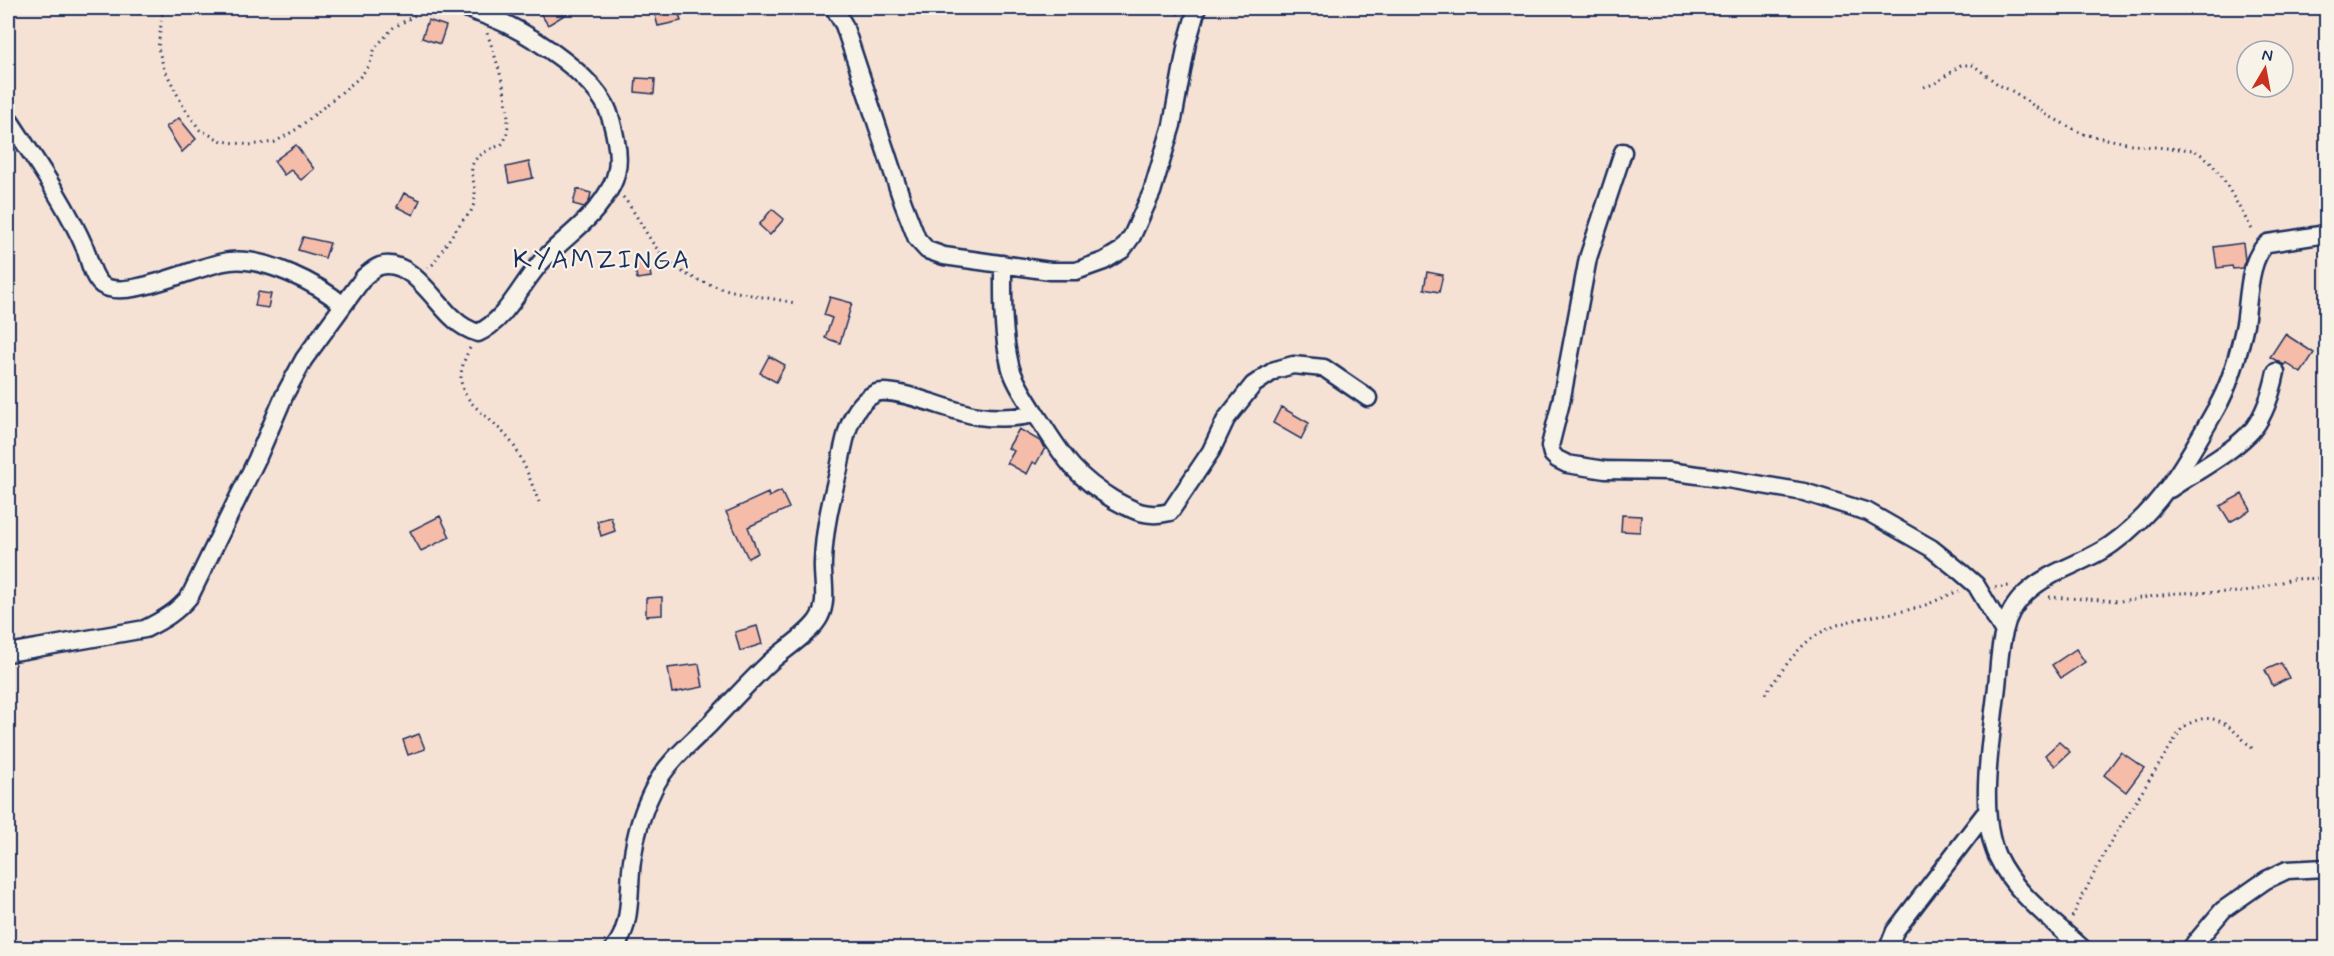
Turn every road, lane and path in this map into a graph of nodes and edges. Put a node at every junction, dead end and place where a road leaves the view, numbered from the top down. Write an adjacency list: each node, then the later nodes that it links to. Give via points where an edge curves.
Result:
1 (163, 8): 2 (path, via 158,48 183,106 200,130 222,141 250,145 275,142 297,129 359,78 369,66 375,48 393,28)
2 (427, 8)
3 (834, 8): 12 (street, via 844,25 917,239 927,250 944,256)
4 (1197, 8): 12 (street, via 1152,192 1122,250 1076,271)
5 (473, 11): 9 (street, via 530,37 591,85 606,106 614,131 618,153); 13 (path, via 501,78 507,108 506,135 501,145 475,159 471,174 472,210 433,264)
6 (1924, 87): 11 (path, via 1961,65 1973,65 1999,86 2083,134 2141,146 2194,150 2209,160 2222,177)
7 (8, 118): 15 (street, via 79,234 101,284 122,291 228,261 249,261 304,280)
8 (1623, 152): 23 (street, via 1588,258 1550,446 1552,454 1557,459 1605,470 1668,471 1727,478 1837,502 1868,512 1931,549)
9 (613, 184): 14 (path, via 662,254 677,267 701,280); 16 (street, via 595,213 542,261 505,310)
10 (2326, 234): 11 (street, via 2275,242)
11 (2262, 248): 20 (street, via 2252,273 2245,324 2231,379)
12 (1003, 264): 19 (street, via 1002,321 1010,367)
13 (416, 278): 15 (street, via 400,267 378,266 364,277); 16 (street, via 453,318)
14 (795, 303)
15 (343, 305): 26 (street, via 304,359 285,394 225,526 190,596 179,609 145,629)
16 (478, 333): 21 (path, via 460,372 462,390 513,445)
17 (2276, 372): 20 (street, via 2254,428 2235,446)
18 (1368, 398): 19 (street, via 1324,368 1293,365 1275,370 1254,385 1226,419 1211,451 1170,512 1156,516 1132,511 1082,478 1053,443)
19 (1036, 414): 32 (street, via 1007,419 976,416 888,391 876,392 864,400 844,436 824,527 820,616 767,665 669,766 654,787 632,859 626,925)
20 (2167, 491): 24 (street, via 2144,518 2112,544)
21 (539, 502)
22 (2326, 578): 24 (path, via 2292,579 2245,592 2176,593 2120,601 2062,599)
23 (1976, 585): 25 (street); 27 (path, via 1918,607 1845,621 1828,629 1807,642)
24 (2026, 592): 25 (street, via 2012,610)
25 (2004, 632): 29 (street, via 1988,773)
26 (8, 653)
27 (1765, 694)
28 (2252, 748): 31 (path, via 2219,721 2195,719 2182,728 2108,846)
29 (1988, 811): 31 (street, via 1989,830 2004,870); 33 (street, via 1895,931)
30 (2326, 868): 35 (street, via 2287,870 2266,880 2223,910)
31 (2064, 932): 34 (street)
32 (614, 948)
33 (1888, 948)
34 (2082, 948)
35 (2191, 948)

